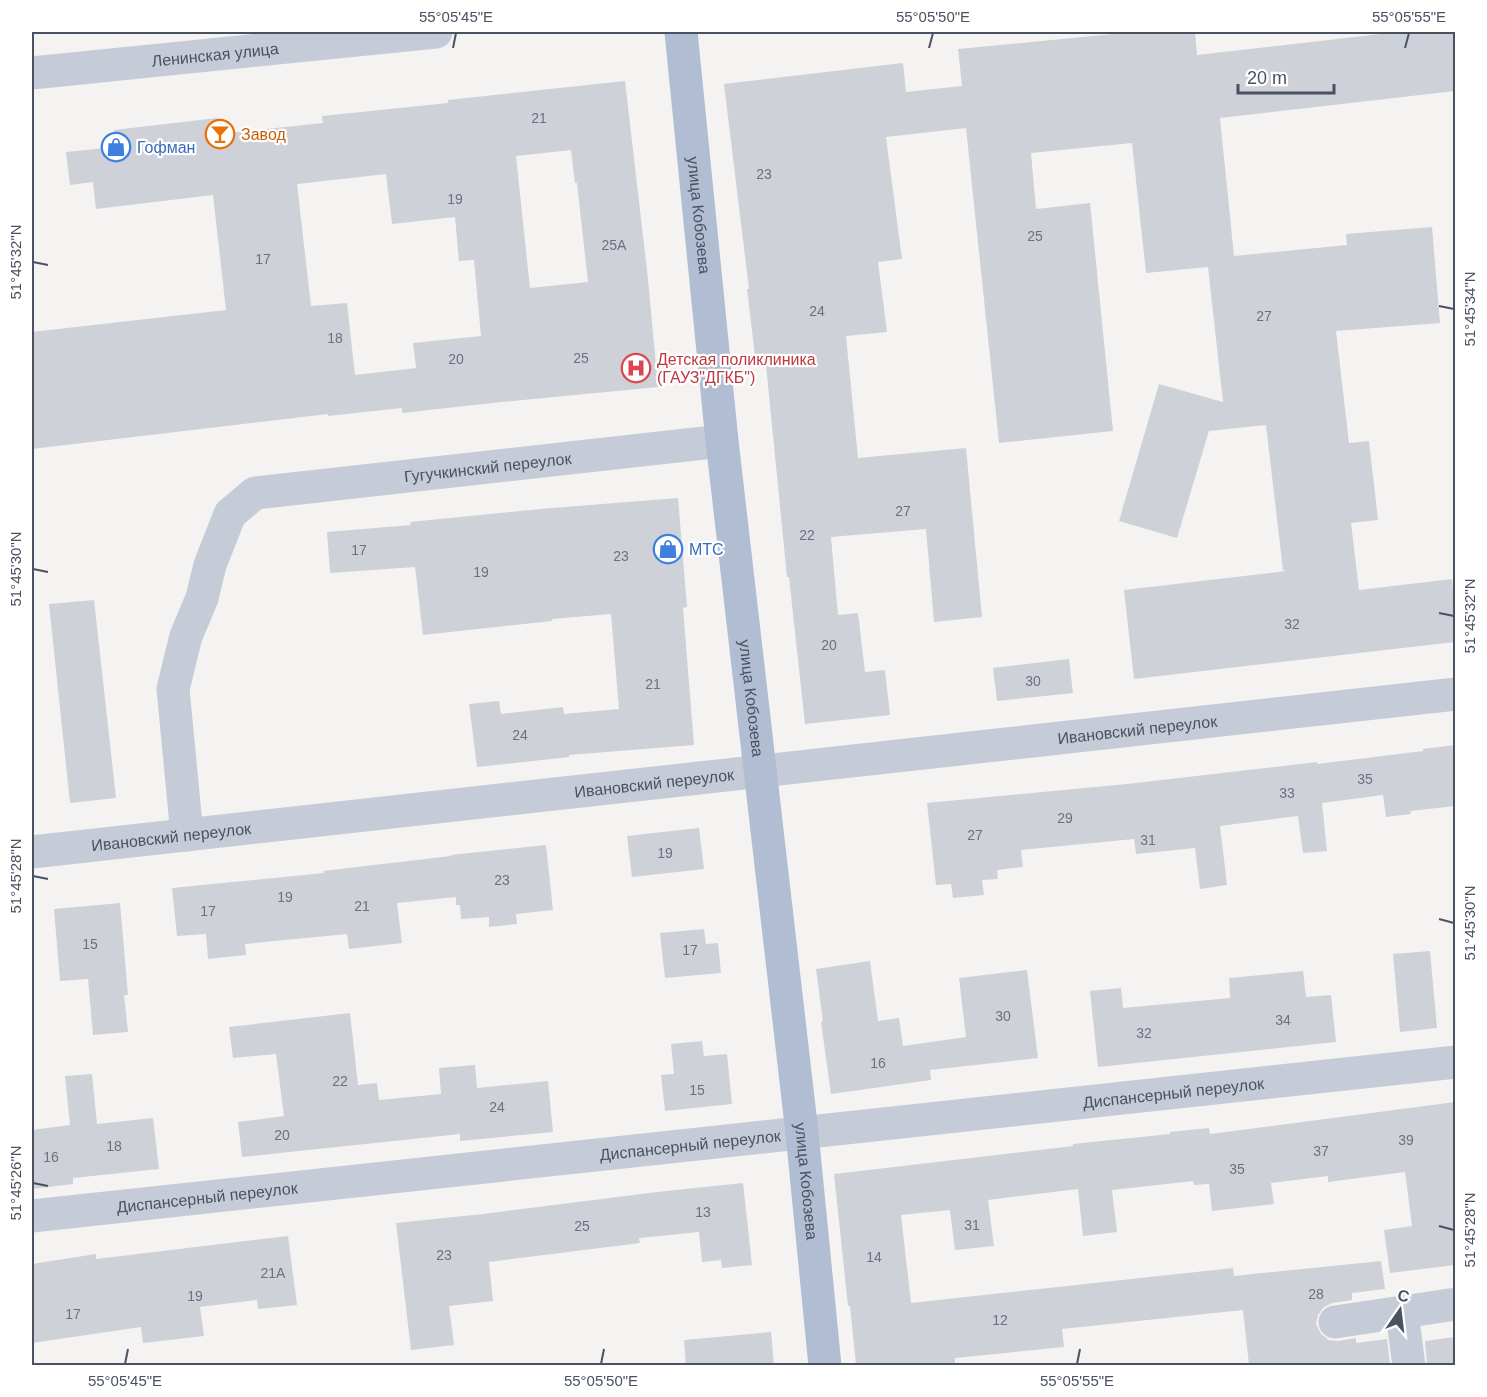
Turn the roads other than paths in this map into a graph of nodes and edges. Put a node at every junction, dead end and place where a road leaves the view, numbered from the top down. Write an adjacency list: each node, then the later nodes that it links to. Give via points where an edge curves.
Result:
1 (436, 32): 3 (street, Ленинская улица)
2 (681, 32): 4 (main road, улица Кобозева)
3 (32, 72)
4 (722, 441): 6 (main road, улица Кобозева); 7 (street, Гугучкинский переулок, via 255,494 230,514 186,636 172,689)
5 (1455, 694): 6 (street, Ивановский переулок)
6 (760, 771): 7 (street, Ивановский переулок); 10 (main road, улица Кобозева)
7 (187, 836): 8 (street, Ивановский переулок)
8 (32, 852)
9 (1455, 1062): 10 (street, Диспансерный переулок)
10 (802, 1134): 11 (street, Диспансерный переулок); 15 (main road, улица Кобозева)
11 (32, 1216)
12 (1455, 1304): 13 (street)
13 (1402, 1312): 14 (street); 16 (street)
14 (1335, 1322)
15 (825, 1365)
16 (1409, 1365)

